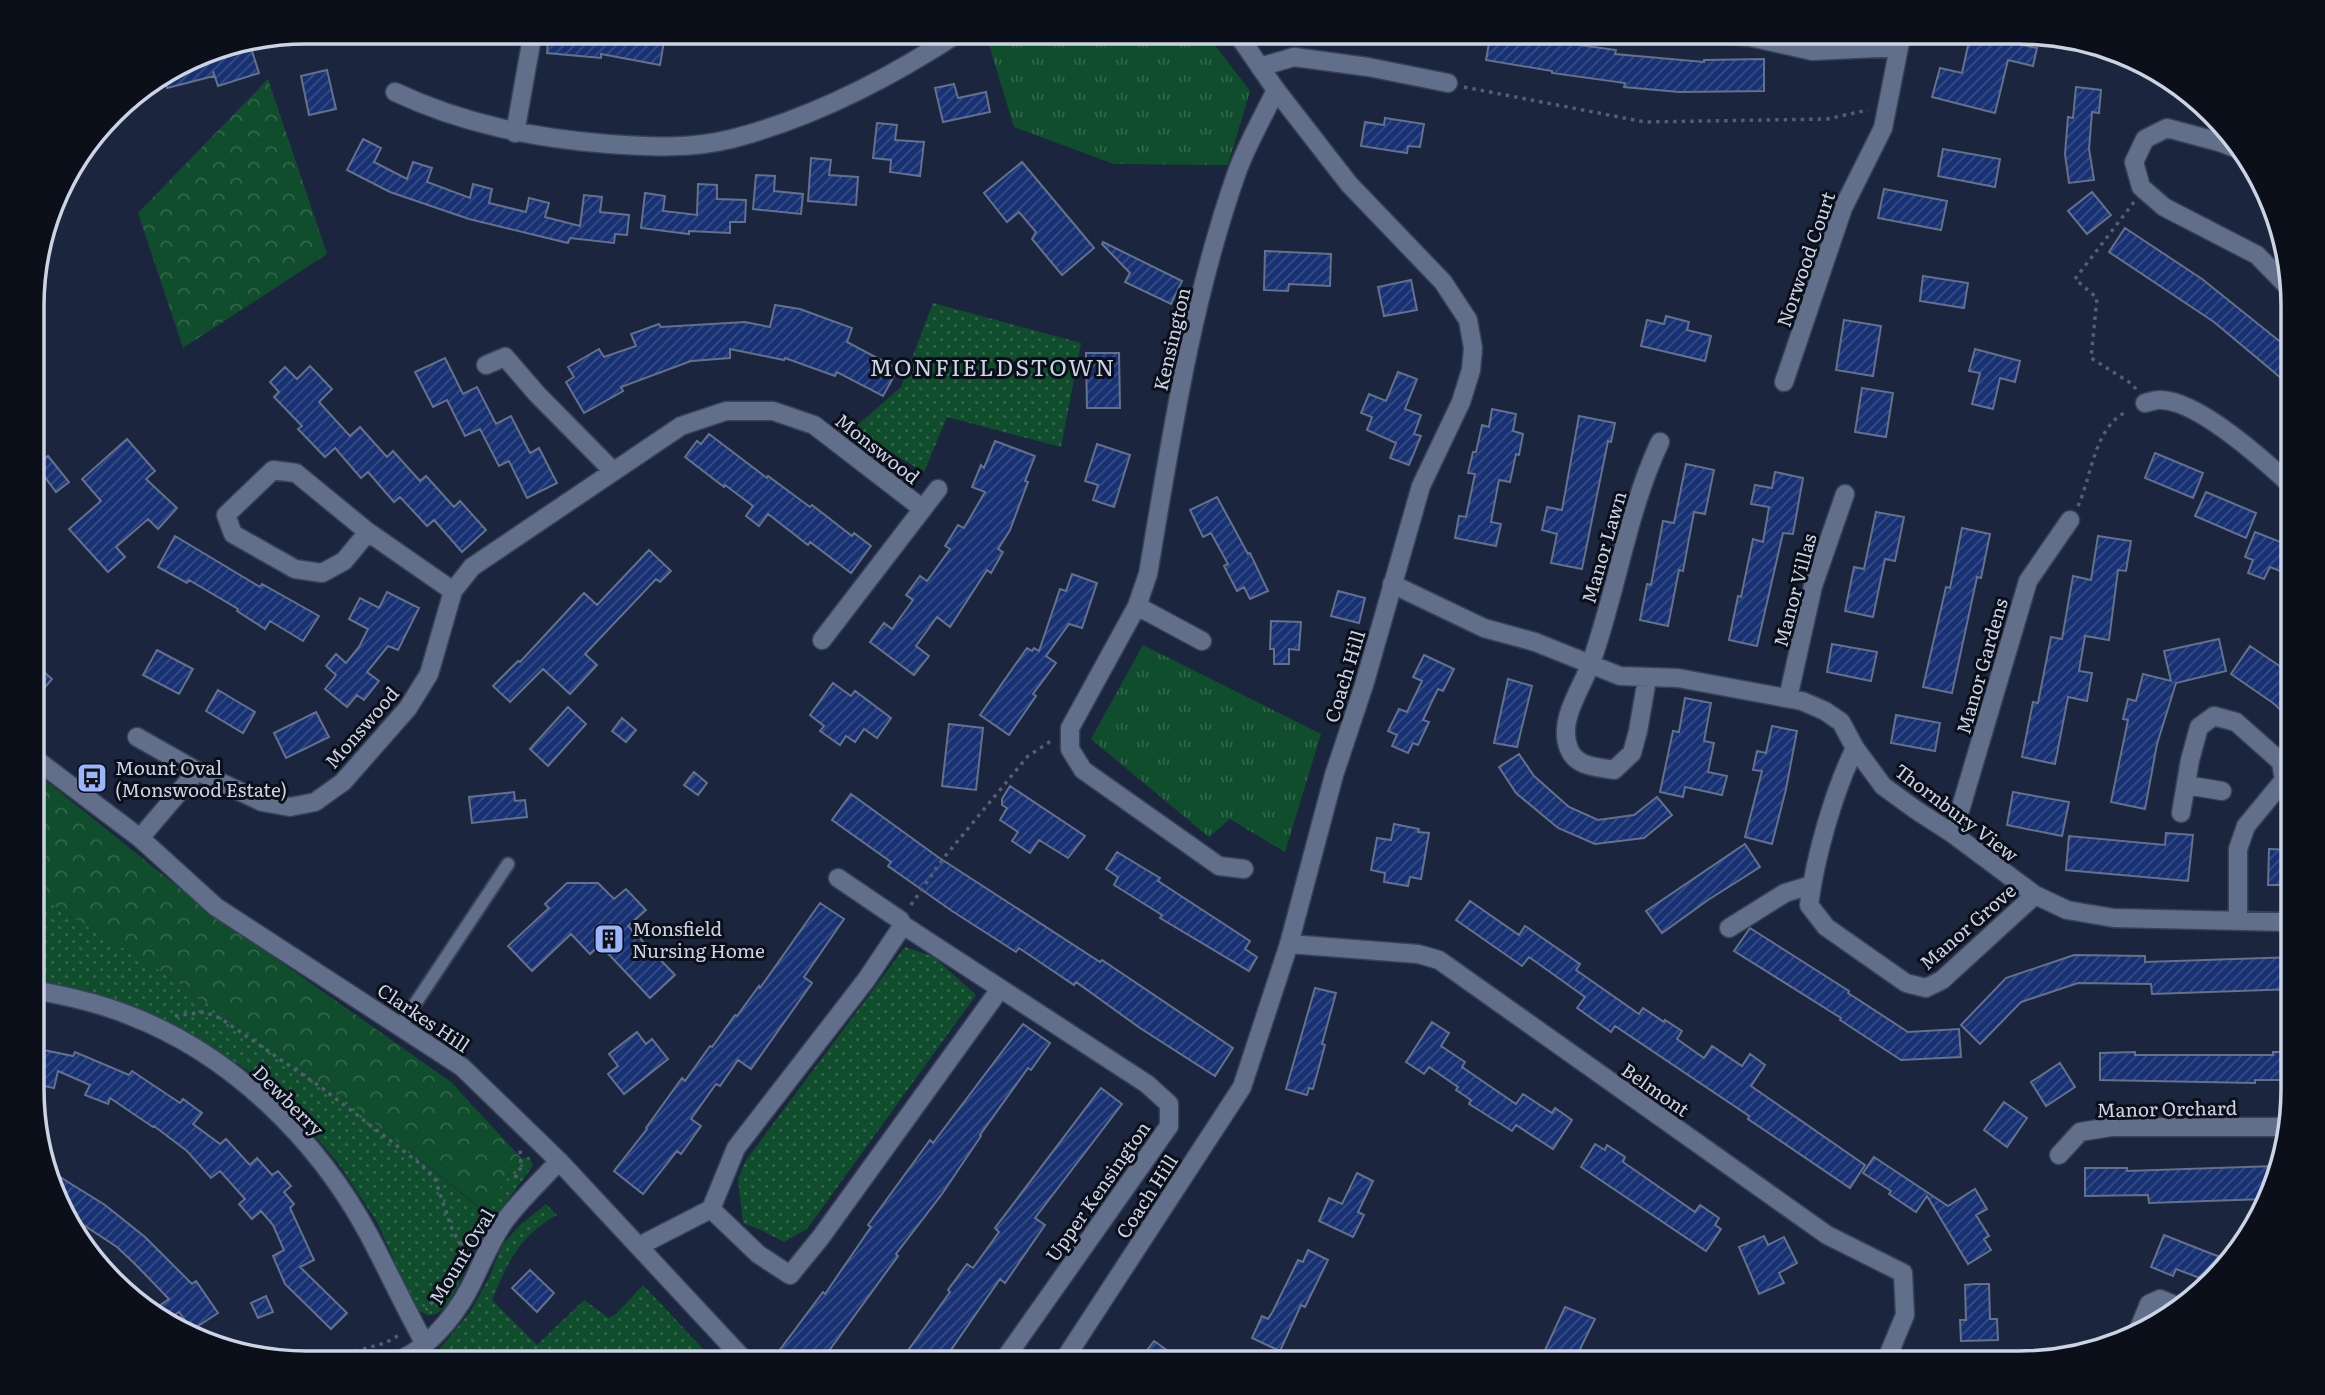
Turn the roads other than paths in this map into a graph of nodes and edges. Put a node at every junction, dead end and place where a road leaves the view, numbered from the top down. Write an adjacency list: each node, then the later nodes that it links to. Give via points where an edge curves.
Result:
1 (531, 44): 11 (street)
2 (940, 44): 11 (street, via 890,75 819,109 729,139 659,148)
3 (1244, 44): 7 (street, Coach Hill)
4 (1781, 44): 5 (street, via 1812,51)
5 (1864, 44)
6 (1900, 44): 15 (street, Norwood Court, via 1883,128 1843,208)
7 (1260, 67): 8 (street, via 1294,57); 9 (street, Coach Hill)
8 (1448, 83)
9 (1276, 90): 25 (street, Coach Hill, via 1349,184 1443,282 1468,320 1471,370 1421,486); 27 (street, Kensington, via 1240,164 1218,231 1188,350 1148,574)
10 (395, 92): 11 (street, via 429,108)
11 (515, 133)
12 (2226, 144): 13 (street, via 2168,128 2145,139 2134,162 2141,187 2164,206 2257,255)
13 (2280, 279)
14 (486, 365): 18 (street, via 505,357)
15 (1784, 382)
16 (2145, 403): 19 (street, via 2161,400 2198,411)
17 (1660, 442): 30 (street, Manor Lawn, via 1631,518)
18 (613, 471): 22 (street, Monswood, via 681,426 726,411 773,411 814,425); 26 (street, Monswood, via 472,567)
19 (2281, 476)
20 (938, 489): 22 (street, Monswood)
21 (1845, 494): 32 (street, Manor Villas, via 1814,586)
22 (923, 509): 28 (street, Monswood)
23 (2070, 520): 42 (street, Manor Gardens, via 2028,581)
24 (368, 532): 24 (street, via 344,561 322,573 295,569 233,534 226,515 273,470 296,474); 26 (street)
25 (1392, 584): 30 (street, Thornbury View, via 1484,628); 53 (street, Coach Hill)
26 (453, 591): 37 (street, Monswood, via 429,674 408,708 344,782 315,802 290,807 262,802)
27 (1137, 606): 29 (street); 45 (street, Kensington, via 1070,728 1070,749 1083,769 1219,866)
28 (822, 640)
29 (1202, 641)
30 (1591, 665): 31 (street, Thornbury View, via 1620,676); 31 (street, Manor Lawn, via 1565,726 1569,750 1585,766 1614,770 1632,753)
31 (1647, 679): 32 (street, Thornbury View, via 1678,678)
32 (1788, 698): 34 (street, Thornbury View, via 1841,722)
33 (137, 737): 37 (street, Monswood)
34 (1855, 748): 42 (street, Thornbury View, via 1883,786); 47 (street, Manor Grove, via 1843,772)
35 (2281, 762): 39 (street, via 2236,722 2214,716 2199,727)
36 (44, 766): 43 (street, Clarkes Hill)
37 (197, 771): 43 (street)
38 (2281, 784): 49 (street, via 2246,826 2238,849)
39 (2186, 785): 40 (street); 41 (street)
40 (2222, 792)
41 (2182, 813)
42 (1953, 834): 48 (street, Thornbury View)
43 (140, 838): 56 (street, Clarkes Hill, via 216,907)
44 (508, 864): 56 (lane)
45 (1244, 869)
46 (838, 878): 51 (street, Upper Kensington)
47 (1811, 885): 48 (street, Manor Grove, via 1808,905 1826,926 1906,983 1926,988 1942,980); 52 (street, via 1785,893)
48 (2035, 895): 49 (street, Thornbury View, via 2067,910 2114,918)
49 (2238, 921): 50 (street, Thornbury View)
50 (2281, 922)
51 (902, 923): 54 (street, Upper Kensington); 60 (street, via 866,980 736,1148)
52 (1729, 928)
53 (1289, 944): 68 (street, Coach Hill, via 1242,1087); 69 (street, Belmont, via 1418,954 1439,960 1827,1235 1903,1273 1905,1315)
54 (1000, 989): 60 (street, via 790,1275 758,1254); 67 (street, Upper Kensington, via 1147,1084 1169,1104 1169,1126)
55 (44, 992): 64 (street, Dewberry, via 132,1016 186,1042 249,1086 293,1129 337,1185)
56 (401, 1026): 59 (street, Clarkes Hill, via 462,1067)
57 (2278, 1127): 58 (street, Manor Orchard, via 2111,1128 2080,1132)
58 (2059, 1155)
59 (559, 1161): 61 (street, Clarkes Hill); 64 (street, Mount Oval, via 506,1219 468,1290)
60 (711, 1209): 61 (street)
61 (639, 1245): 66 (street, Clarkes Hill)
62 (2170, 1303): 63 (street, via 2160,1299 2148,1304)
63 (2142, 1321)
64 (425, 1344): 65 (street, Mount Oval)
65 (416, 1351)
66 (736, 1351)
67 (1010, 1351)
68 (1070, 1351)
69 (1890, 1351)

